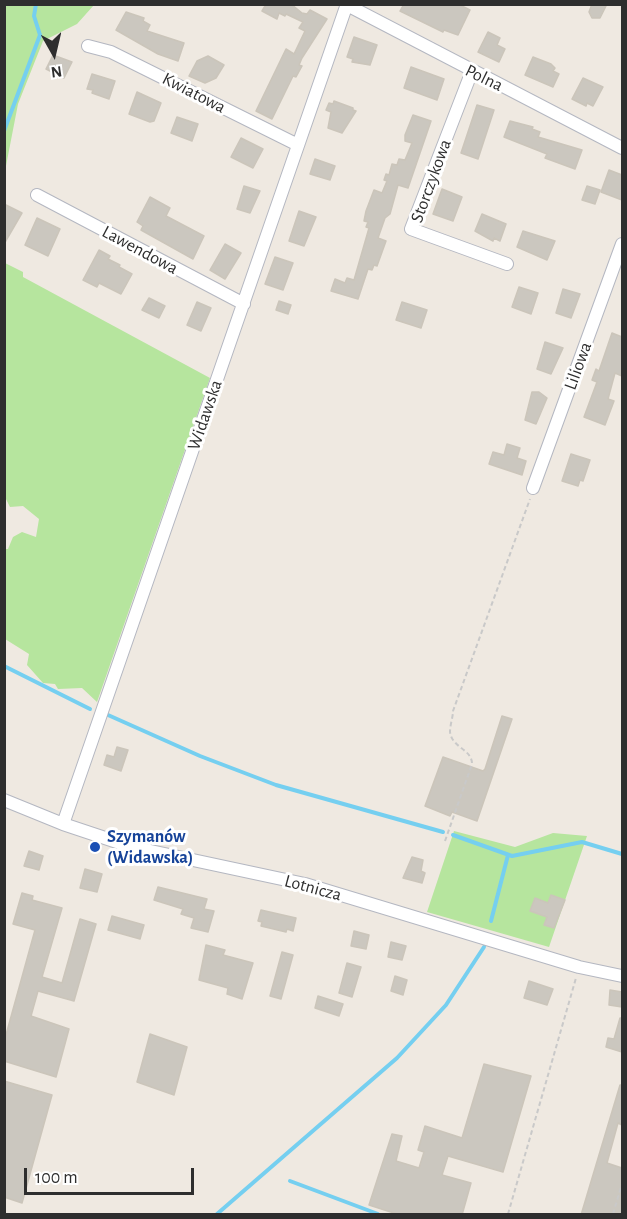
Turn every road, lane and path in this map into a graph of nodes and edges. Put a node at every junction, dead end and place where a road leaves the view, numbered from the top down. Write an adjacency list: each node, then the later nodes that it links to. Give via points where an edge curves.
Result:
1 (347, 5): 3 (street, Polna); 4 (street, Widawska)
2 (88, 46): 4 (street, Kwiatowa, via 111,52)
3 (472, 71): 5 (street, Polna); 8 (street, Storczykowa, via 411,229)
4 (298, 146): 9 (street, Widawska)
5 (622, 148)
6 (37, 195): 9 (street, Lawendowa)
7 (622, 244): 10 (street, Liliowa)
8 (507, 264)
9 (244, 304): 12 (street, Widawska)
10 (533, 488): 13 (path, via 453,711 450,733 455,743 469,753 472,764)
11 (4, 800): 12 (street, Lotnicza)
12 (63, 824): 14 (street, Lotnicza, via 132,848 305,884)
13 (445, 841)
14 (579, 967): 15 (street, Lotnicza); 17 (path)
15 (622, 976)
16 (622, 1184): 18 (path)
17 (508, 1215)
18 (613, 1215)

